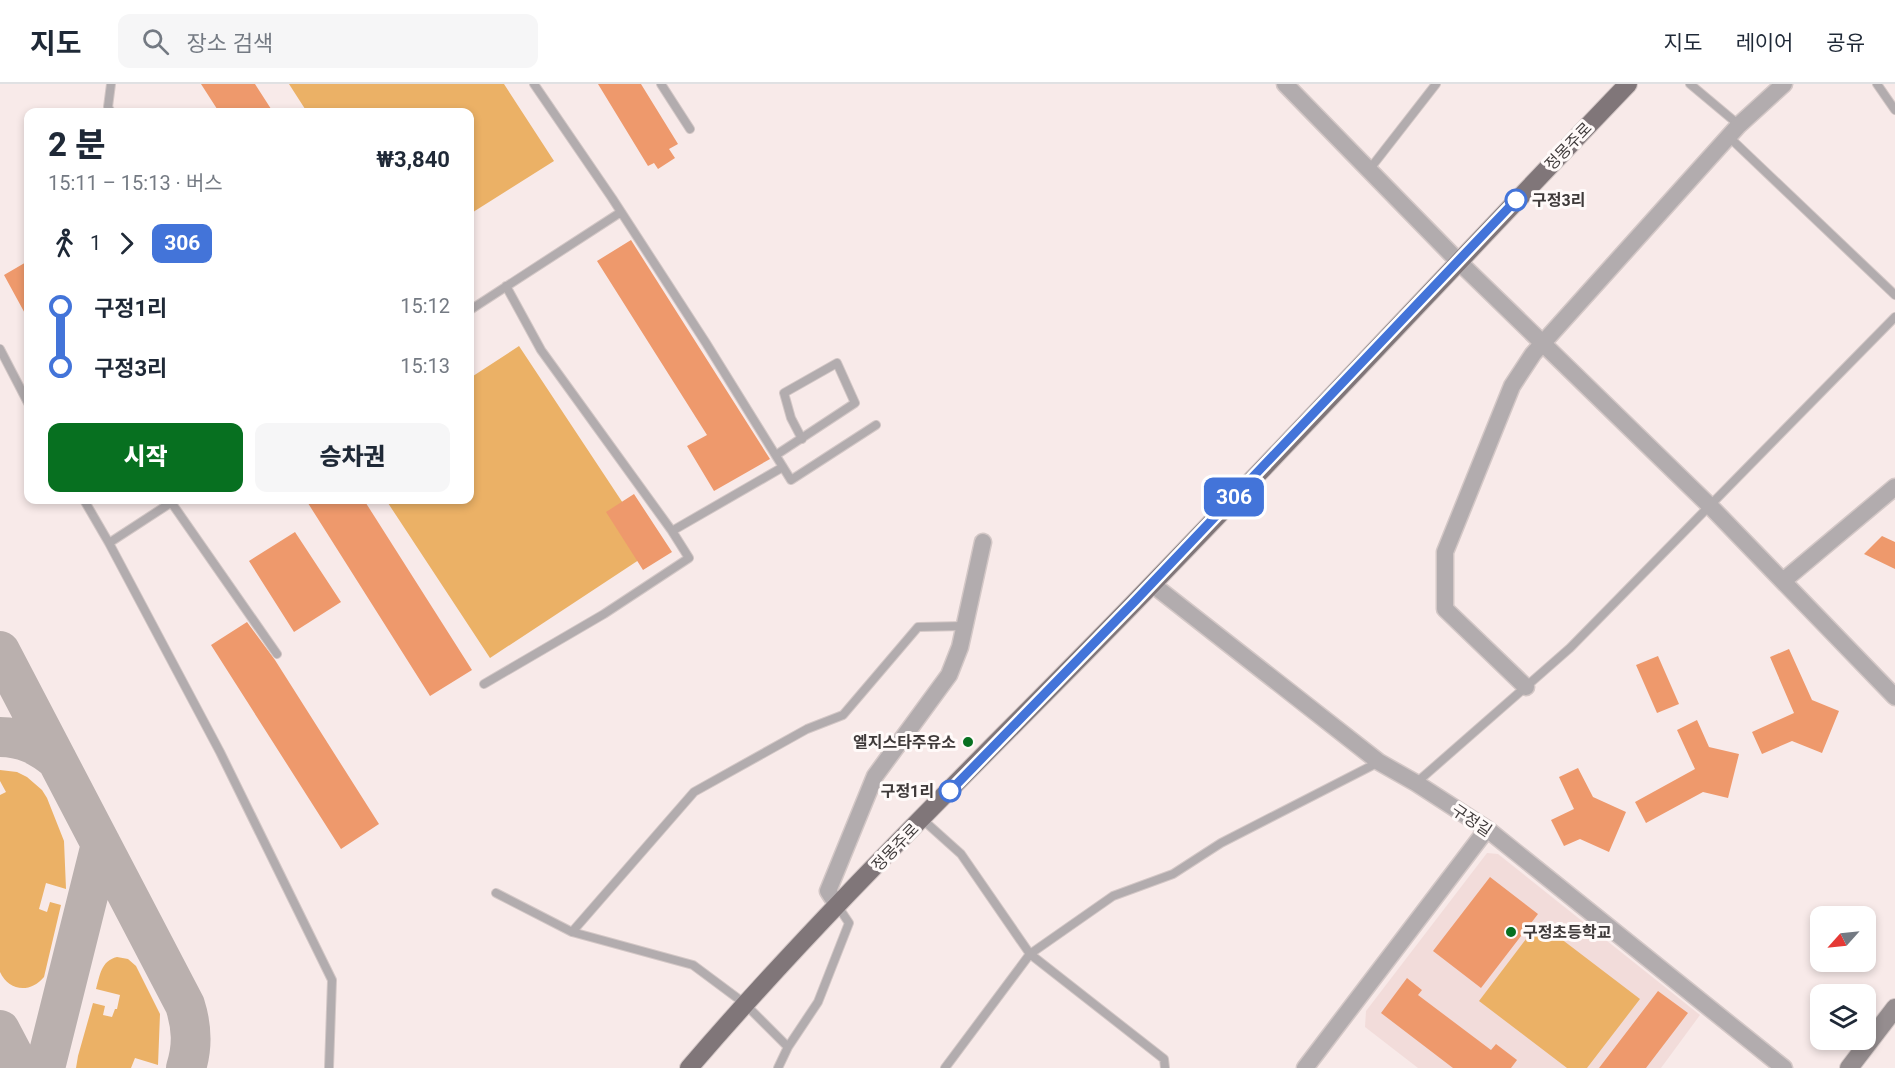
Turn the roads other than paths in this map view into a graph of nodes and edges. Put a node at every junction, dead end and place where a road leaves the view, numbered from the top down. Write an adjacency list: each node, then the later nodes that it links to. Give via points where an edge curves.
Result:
1 (111, 84): 10 (lane)
2 (534, 84): 15 (lane)
3 (661, 84): 12 (lane)
4 (1285, 84): 14 (street)
5 (1436, 84): 14 (lane)
6 (1628, 84): 16 (main road, 정몽주로)
7 (1690, 84): 13 (lane)
8 (1876, 84): 11 (lane)
9 (1785, 85): 13 (street)
10 (109, 108)
11 (1895, 110)
12 (690, 129)
13 (1734, 131): 18 (lane); 21 (street)
14 (1369, 170): 16 (street)
15 (621, 212): 17 (lane); 26 (lane)
16 (1458, 261): 21 (street); 37 (main road, 정몽주로)
17 (506, 286): 19 (lane); 33 (lane, via 541,350)
18 (1895, 295)
19 (474, 307)
20 (1895, 317): 32 (lane)
21 (1543, 343): 32 (street); 41 (street, via 1512,386 1445,552 1445,609)
22 (0, 348): 23 (lane)
23 (24, 395)
24 (876, 424): 27 (lane, via 791,480)
25 (802, 439): 25 (lane, via 855,403 837,363 784,393); 26 (lane)
26 (776, 455): 27 (lane)
27 (783, 467): 33 (lane)
28 (1895, 487): 36 (street)
29 (86, 504): 35 (lane)
30 (168, 504): 35 (lane)
31 (175, 504): 39 (lane)
32 (1710, 506): 36 (street); 41 (lane, via 1570,648)
33 (672, 531): 40 (lane, via 689,558 604,614)
34 (983, 542): 38 (street)
35 (109, 543): 54 (lane, via 220,752 332,980)
36 (1783, 581): 42 (street)
37 (1152, 584): 43 (street, 구정길); 45 (main road, 정몽주로)
38 (964, 626): 48 (street, via 949,675 875,776 828,891); 49 (lane, via 918,627 843,715 807,729 694,792)
39 (277, 654)
40 (484, 684)
41 (1526, 687): 44 (lane)
42 (1895, 697)
43 (1379, 762): 44 (street, 구정길); 50 (lane, via 1221,843 1173,874 1113,896)
44 (1416, 783): 46 (street, 구정길)
45 (922, 819): 48 (main road, 정몽주로); 50 (lane, via 961,855)
46 (1487, 829): 59 (street); 60 (street, 구정길)
47 (496, 893): 49 (lane)
48 (837, 905): 51 (main road, 정몽주로); 53 (lane, via 849,923 818,1002)
49 (572, 932): 51 (lane, via 693,965)
50 (1030, 954): 57 (lane); 58 (lane, via 1164,1059)
51 (744, 1003): 53 (lane); 55 (main road, 정몽주로)
52 (1895, 1008): 61 (main road)
53 (788, 1047): 56 (lane)
54 (329, 1068)
55 (689, 1068)
56 (778, 1068)
57 (945, 1068)
58 (1165, 1068)
59 (1305, 1068)
60 (1784, 1068)
61 (1849, 1068)

